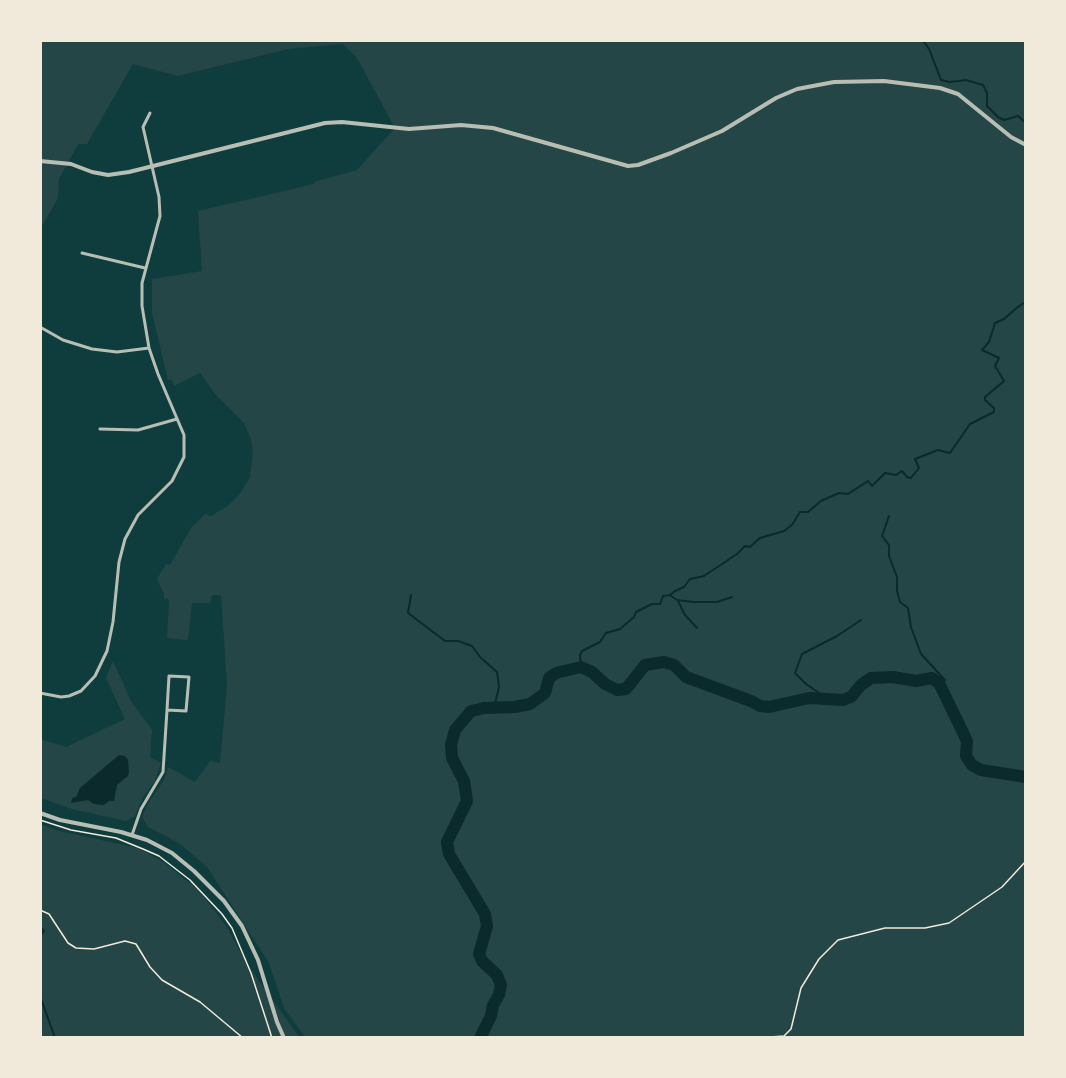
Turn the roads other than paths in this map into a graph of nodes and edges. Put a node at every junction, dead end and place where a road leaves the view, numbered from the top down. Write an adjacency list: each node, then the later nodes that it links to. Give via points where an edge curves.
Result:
1 (150, 113): 4 (street, via 143,127)
2 (1026, 145): 4 (street, via 958,94 940,88 884,81 834,82 797,89 722,131 638,165 628,166 493,128 461,125 409,129 342,122)
3 (40, 161): 4 (street, via 71,164 108,175)
4 (152, 167): 6 (street, via 160,216)
5 (82, 253): 6 (street)
6 (146, 268): 8 (street, via 142,306)
7 (40, 327): 8 (street, via 63,340 92,349 117,352)
8 (149, 348): 9 (street)
9 (178, 419): 10 (street, via 138,430); 11 (street, via 184,435 184,457 172,481 138,515 125,539 107,651 95,676 81,691 69,696)
10 (100, 429)
11 (40, 693)
12 (167, 710): 12 (street, via 186,711 189,677 169,676); 14 (street, via 163,772 141,809)
13 (40, 813): 14 (street)
14 (132, 835): 15 (street, via 183,862 235,914 258,960)
15 (284, 1038)

